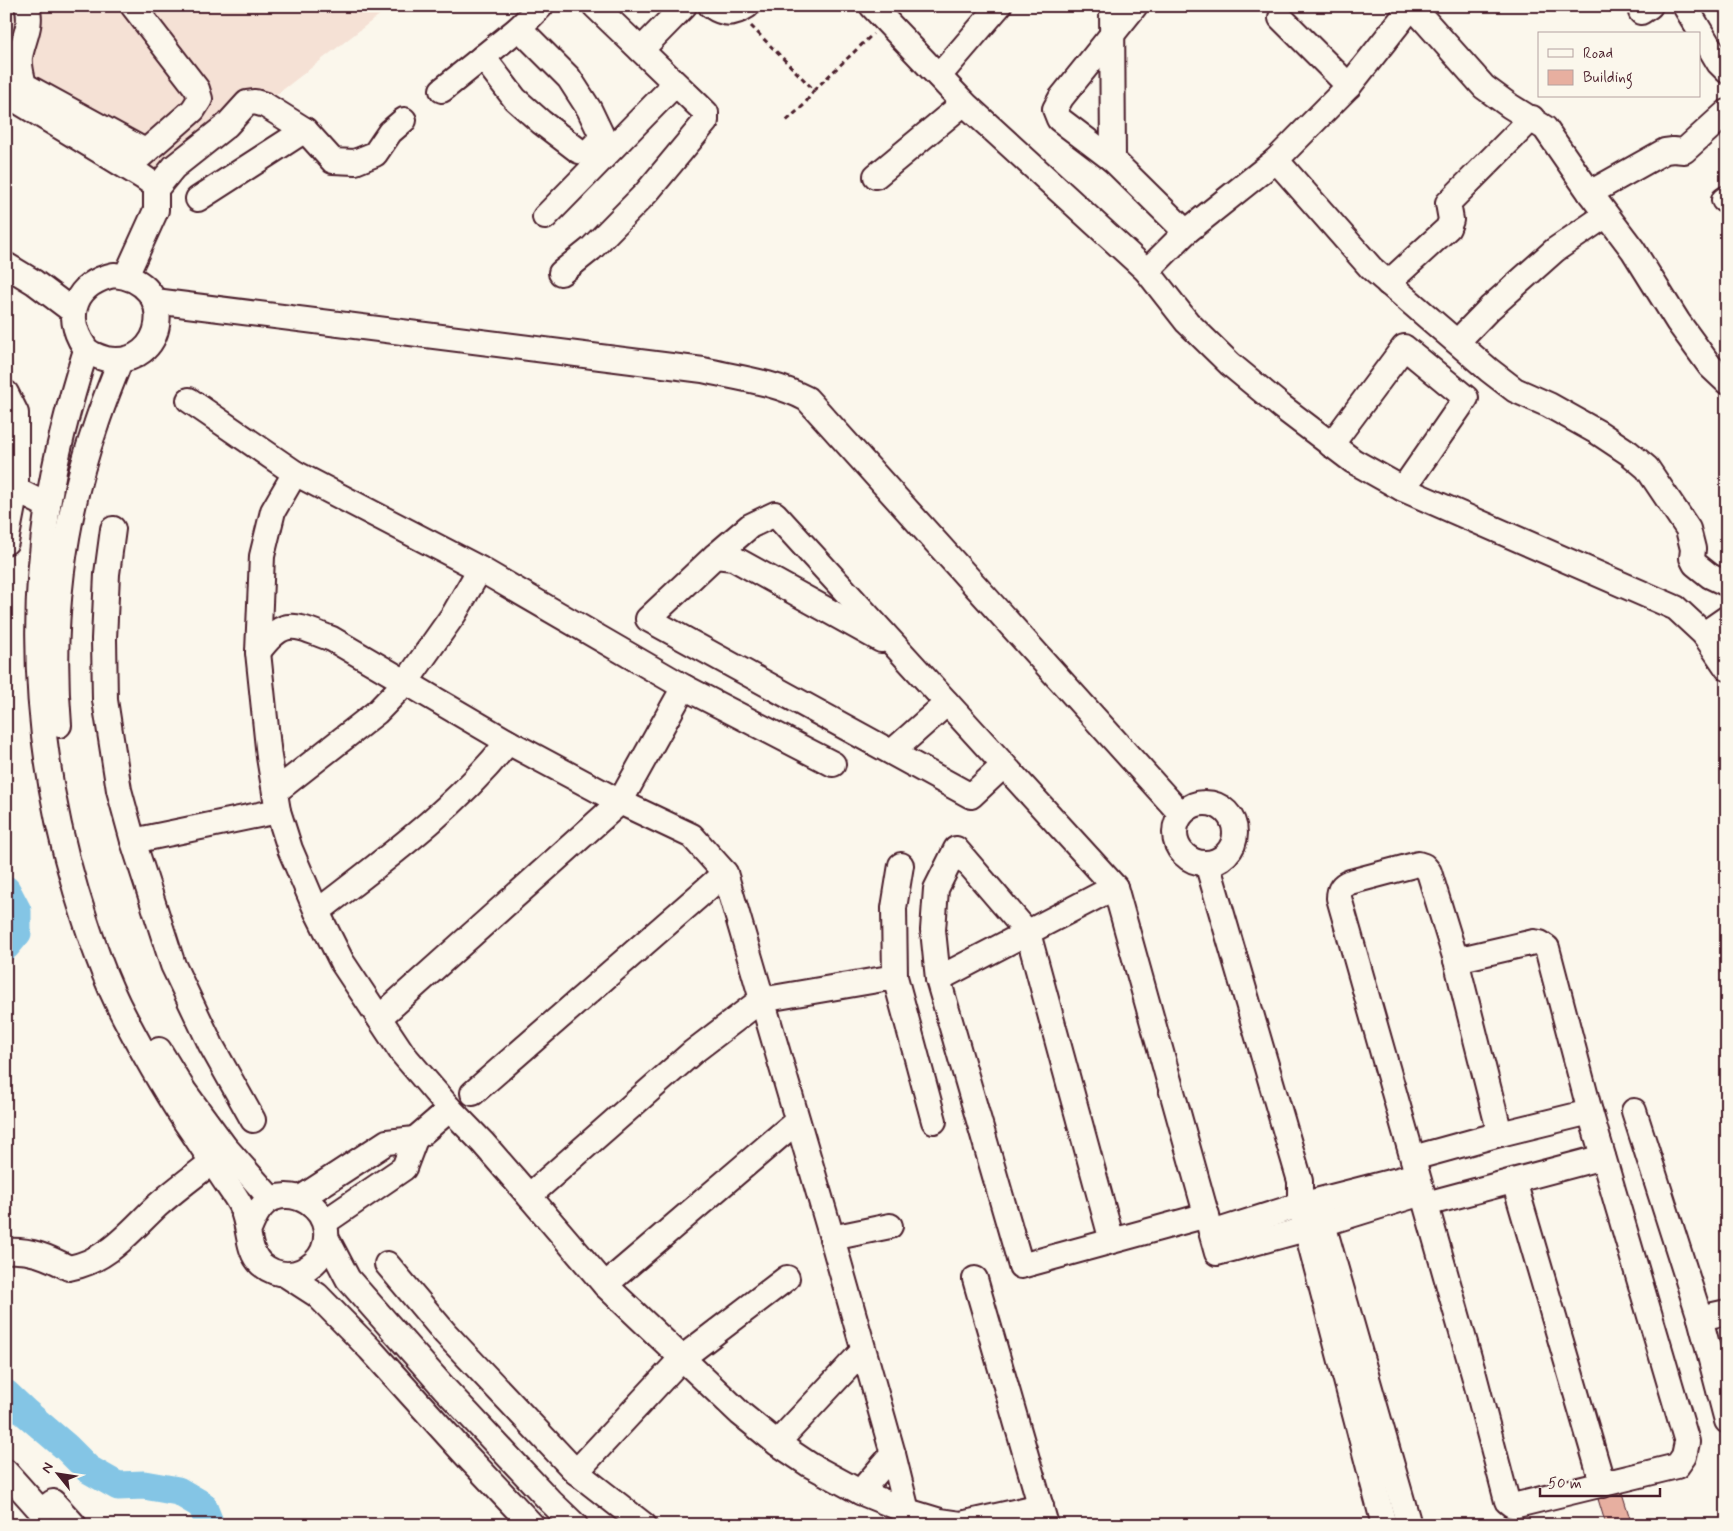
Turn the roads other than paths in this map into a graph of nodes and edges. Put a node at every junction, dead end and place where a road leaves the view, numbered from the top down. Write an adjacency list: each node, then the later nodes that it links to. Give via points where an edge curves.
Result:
1 (27, 6): 22 (street, via 30,16 28,33 20,57 20,69)
2 (133, 6): 30 (street, via 197,89 200,99 193,110)
3 (541, 6): 15 (street)
4 (594, 6): 17 (street)
5 (684, 6): 17 (street)
6 (711, 6): 13 (street, via 725,14)
7 (872, 6): 20 (street)
8 (999, 6): 20 (street)
9 (1112, 6): 16 (street)
10 (1135, 6): 16 (street)
11 (1412, 6): 23 (street); 27 (street, via 1484,87)
12 (1685, 6): 19 (street)
13 (742, 9)
14 (1281, 18): 23 (street)
15 (519, 28): 18 (street); 18 (street, via 569,78 589,109 600,134 599,141 588,152 579,151 515,99)
16 (1111, 35): 31 (street); 31 (street, via 1055,109 1059,120)
17 (641, 50): 21 (street)
18 (483, 57): 24 (street)
19 (1727, 71)
20 (939, 76): 25 (street)
21 (675, 84): 39 (street); 43 (street, via 706,113 706,121 647,192 591,249)
22 (12, 85): 30 (street); 33 (street)
23 (1348, 86): 32 (street)
24 (442, 90)
25 (964, 103): 34 (street); 42 (street)
26 (1727, 112): 36 (street, via 1684,151 1669,150)
27 (1532, 118): 36 (street, via 1546,128); 45 (street, via 1448,203 1451,220 1448,228)
28 (404, 120): 29 (street, via 390,132 374,154 355,162 333,161)
29 (305, 130): 35 (street, via 265,105 247,103 174,168); 37 (street)
30 (145, 151): 33 (street)
31 (1113, 160): 40 (street)
32 (1276, 160): 40 (street); 45 (street)
33 (128, 167): 35 (street)
34 (876, 176)
35 (156, 189): 44 (street, via 156,210)
36 (1590, 193): 38 (street)
37 (198, 199)
38 (1606, 216): 48 (street, via 1555,250 1490,308); 51 (street, via 1633,250 1710,366)
39 (544, 217)
40 (1186, 232): 42 (street)
41 (6, 265): 47 (street)
42 (1147, 271): 54 (street, via 1187,322 1230,364)
43 (561, 274)
44 (126, 276): 46 (street, via 144,285); 47 (street, via 114,275 90,284)
45 (1388, 283): 48 (street)
46 (155, 301): 50 (street, via 158,321 155,335 146,348); 80 (street, via 703,370 789,390 807,399)
47 (78, 303): 49 (street, via 74,324)
48 (1458, 342): 63 (street, via 1515,390 1599,433 1647,468 1688,529 1694,564)
49 (86, 350): 50 (street); 58 (street, via 57,453)
50 (120, 361): 108 (street, via 76,493 64,561 57,630 57,700 63,769 75,837 97,914 118,969 148,1032 184,1091 225,1147)
51 (1727, 382)
52 (6, 393): 57 (street, via 16,413)
53 (189, 400): 55 (street)
54 (1331, 445): 56 (street); 56 (street, via 1404,347 1466,398)
55 (295, 473): 62 (street); 64 (street, via 273,511 262,556)
56 (1403, 489): 67 (street, via 1676,608)
57 (16, 490): 58 (street); 60 (street)
58 (48, 506): 103 (street, via 39,592 39,679 47,766 64,850 89,934 122,1014 164,1090)
59 (113, 529): 81 (street, via 107,574 105,700 119,790)
60 (6, 542)
61 (715, 556): 68 (street, via 733,558); 68 (street, via 750,526 775,514); 75 (street, via 648,619)
62 (480, 569): 71 (street, via 454,614); 72 (street)
63 (1727, 584)
64 (260, 603): 66 (street); 69 (street)
65 (1727, 618): 67 (street)
66 (292, 626): 69 (street, via 281,628); 71 (street, via 332,639)
67 (1704, 634): 70 (street)
68 (899, 649): 73 (street)
69 (258, 652): 78 (street)
70 (1727, 668)
71 (406, 682): 74 (street); 78 (street)
72 (684, 687): 76 (street); 79 (street)
73 (947, 702): 75 (street); 77 (street)
74 (508, 742): 79 (street); 86 (street, via 490,765 414,836)
75 (892, 752): 77 (street, via 972,796)
76 (833, 764)
77 (1004, 765): 85 (street)
78 (277, 802): 81 (street); 86 (street, via 290,849)
79 (620, 802): 84 (street, via 692,836); 92 (street)
80 (1182, 814): 82 (street, via 1176,823 1176,842 1188,858); 82 (street, via 1188,808 1204,803 1220,807 1232,819 1233,844 1215,862)
81 (133, 841): 97 (street, via 173,965 211,1045)
82 (1207, 863): 109 (street)
83 (901, 865): 89 (street, via 894,908)
84 (725, 873): 91 (street); 93 (street)
85 (1115, 887): 87 (street); 110 (street)
86 (318, 912): 92 (street, via 342,962)
87 (1028, 933): 90 (street); 90 (street, via 956,849 936,889 933,930); 116 (street)
88 (1456, 960): 96 (street, via 1534,942 1547,948); 100 (street); 105 (street, via 1429,872 1424,866 1418,864 1350,882 1341,888 1339,898)
89 (895, 977): 91 (street); 98 (street)
90 (938, 979): 116 (street, via 1021,1266)
91 (761, 1000): 99 (street); 106 (street, via 693,1052)
92 (379, 1018): 94 (street, via 403,1054)
93 (473, 1093)
94 (450, 1109): 101 (street); 106 (street)
95 (1634, 1111): 124 (street)
96 (1590, 1112): 100 (street); 102 (street)
97 (253, 1120)
98 (934, 1120)
99 (797, 1121): 115 (street); 122 (street)
100 (1500, 1134): 105 (street)
101 (415, 1140): 107 (street, via 387,1142); 114 (street, via 404,1168)
102 (1603, 1157): 104 (street); 132 (street, via 1687,1442 1684,1456 1677,1466)
103 (212, 1162): 113 (street, via 242,1207); 117 (street, via 159,1204 112,1249 83,1265 68,1268 35,1252)
104 (1514, 1181): 105 (street); 132 (street)
105 (1420, 1182): 109 (street); 112 (street); 132 (street, via 1507,1501 1517,1505)
106 (529, 1196): 122 (street)
107 (301, 1198): 108 (street); 114 (street, via 315,1207)
108 (271, 1199): 113 (street, via 255,1214)
109 (1307, 1203): 110 (street); 112 (street)
110 (1209, 1224): 112 (street, via 1217,1253); 116 (street)
111 (890, 1226): 115 (street)
112 (1315, 1227): 140 (street); 141 (street)
113 (249, 1230): 119 (street, via 250,1246 258,1261 271,1271)
114 (326, 1230): 119 (street, via 320,1258 306,1270); 138 (street, via 348,1279 445,1389)
115 (832, 1238): 125 (street)
116 (1112, 1241)
117 (6, 1251)
118 (387, 1264): 131 (street, via 445,1334)
119 (286, 1275): 137 (street, via 317,1295)
120 (787, 1278): 126 (street)
121 (975, 1279): 135 (street)
122 (605, 1286): 126 (street)
123 (1727, 1312): 124 (street)
124 (1700, 1318): 127 (street)
125 (863, 1351): 128 (street); 129 (street)
126 (682, 1358): 128 (street); 131 (street)
127 (1727, 1421)
128 (777, 1443): 133 (street)
129 (893, 1454): 133 (street); 134 (street)
130 (6, 1472): 136 (street, via 39,1509 53,1502)
131 (576, 1472): 139 (street)
132 (1603, 1485)
133 (860, 1492): 134 (street)
134 (907, 1511): 135 (street, via 961,1524)
135 (1043, 1515)
136 (74, 1525)
137 (532, 1525)
138 (575, 1525)
139 (644, 1525)
140 (1384, 1525)
141 (1409, 1525)

